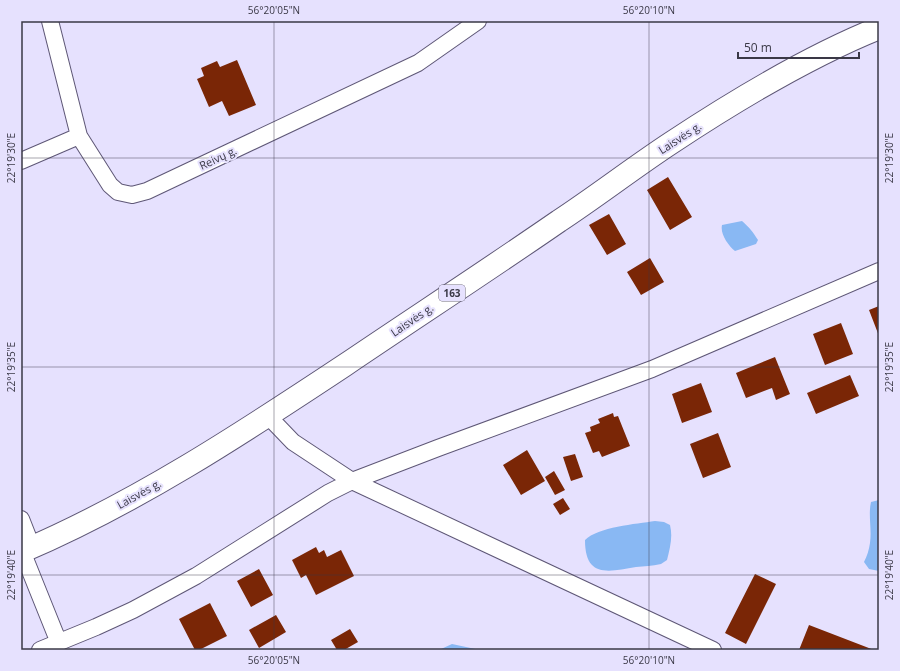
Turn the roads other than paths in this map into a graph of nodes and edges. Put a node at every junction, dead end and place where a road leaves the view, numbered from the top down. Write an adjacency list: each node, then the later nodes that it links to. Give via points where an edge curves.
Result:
1 (50, 21): 4 (street, Reivų g.)
2 (478, 21): 4 (street, Reivų g., via 418,63 147,191 132,195 118,192 110,185)
3 (869, 27): 7 (main road, Laisvės g. / 163, via 737,101 671,143 560,221)
4 (79, 136): 5 (street)
5 (21, 160)
6 (879, 271): 8 (street, via 652,369)
7 (268, 416): 8 (street, via 293,442); 10 (main road, Laisvės g. / 163, via 132,498)
8 (352, 481): 11 (street, via 328,493 196,576 133,610); 13 (street)
9 (21, 519): 10 (street)
10 (25, 550): 11 (street)
11 (59, 643): 12 (street)
12 (40, 650)
13 (713, 650)

